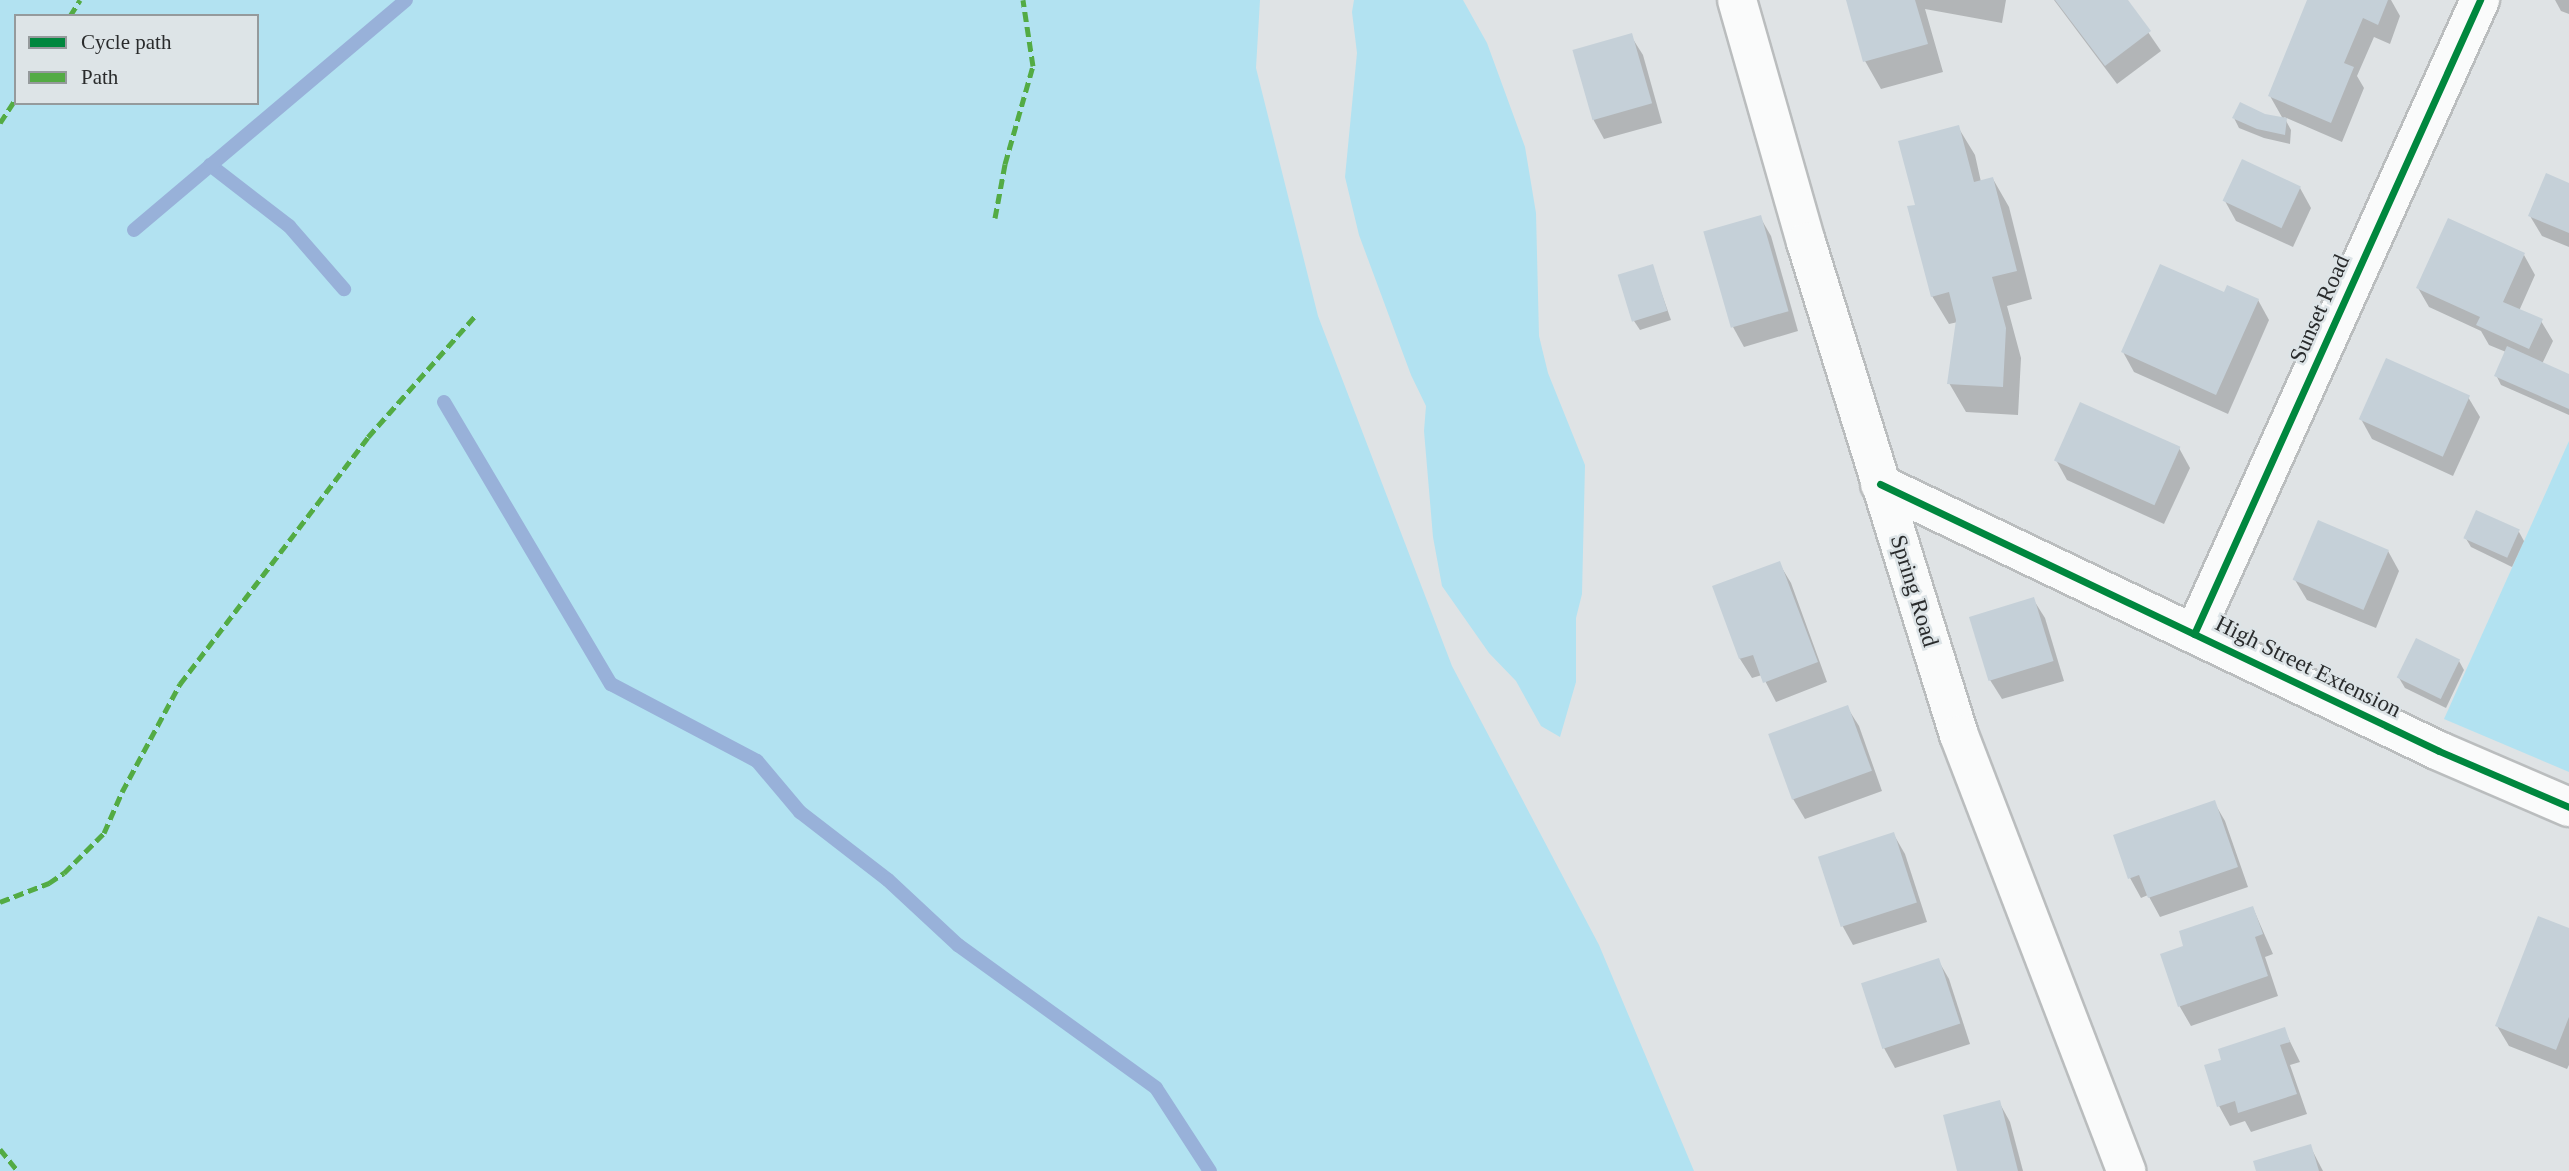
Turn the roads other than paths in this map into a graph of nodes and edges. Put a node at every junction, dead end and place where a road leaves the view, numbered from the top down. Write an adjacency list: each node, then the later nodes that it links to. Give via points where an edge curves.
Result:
1 (1737, 0): 3 (street, Spring Road)
2 (2480, 0): 4 (street, Sunset Road)
3 (1880, 484): 4 (street, High Street Extension); 6 (street, Spring Road, via 1959,736)
4 (2194, 634): 5 (street, High Street Extension)
5 (2569, 807)
6 (2126, 1171)

